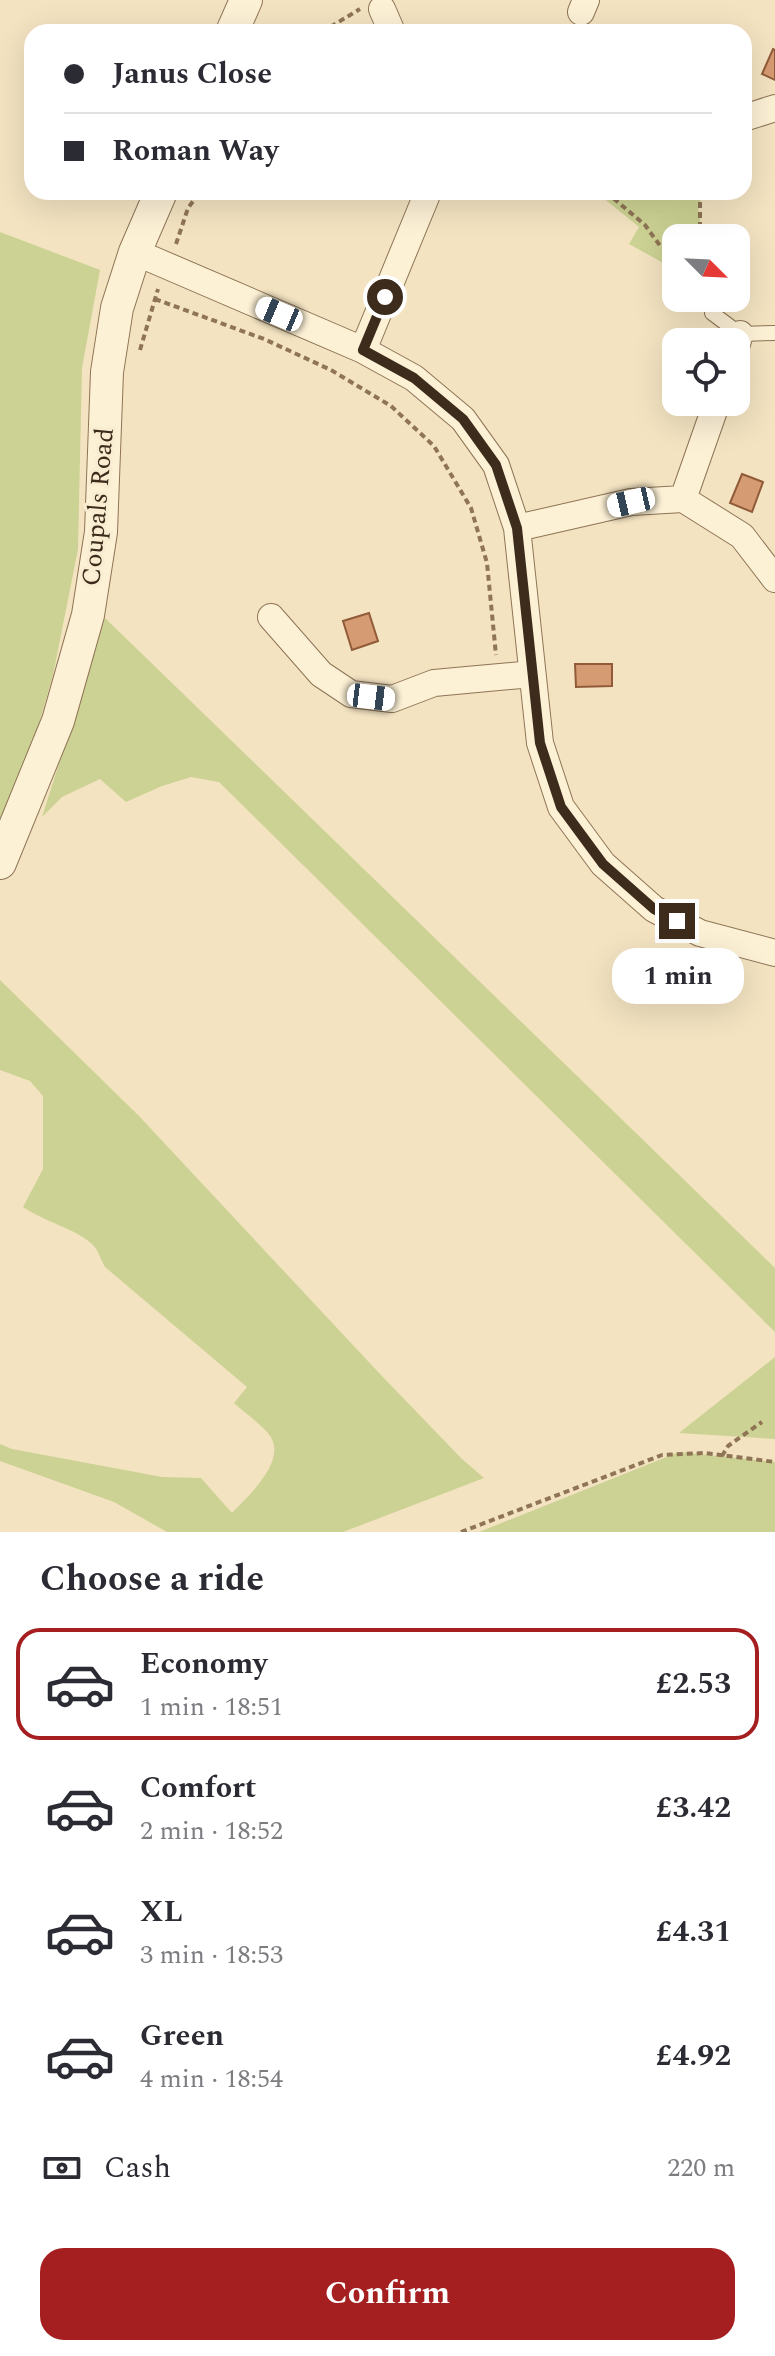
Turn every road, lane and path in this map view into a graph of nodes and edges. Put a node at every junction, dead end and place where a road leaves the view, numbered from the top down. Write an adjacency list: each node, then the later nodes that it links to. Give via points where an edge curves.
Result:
1 (246, 0): 3 (street)
2 (381, 14): 4 (path)
3 (236, 24)
4 (348, 24)
5 (775, 108): 6 (street)
6 (752, 115)
7 (158, 200): 14 (street, Coupals Road)
8 (194, 200): 15 (path)
9 (425, 200): 21 (street)
10 (615, 200): 13 (path)
11 (700, 200): 12 (path)
12 (700, 224)
13 (662, 248)
14 (135, 252): 15 (street); 29 (street, Coupals Road, via 117,308 107,372 101,532 88,615 58,721)
15 (168, 266): 21 (street)
16 (155, 299): 28 (path, via 331,370 391,406 434,446 471,508 487,563)
17 (712, 313): 18 (lane)
18 (726, 328)
19 (775, 333): 20 (lane)
20 (750, 338)
21 (363, 350): 24 (street, via 414,378 463,419 496,465)
22 (712, 416): 23 (street)
23 (683, 499): 24 (street, via 631,502); 25 (street, via 742,536)
24 (517, 528): 27 (street)
25 (775, 579)
26 (271, 617): 28 (street, via 321,674 351,694 392,699 434,683)
27 (532, 674): 28 (street); 30 (street, via 540,743 561,807 603,864 654,909 700,933)
28 (498, 677)
29 (0, 863)
30 (775, 953)
31 (762, 1422): 32 (path)
32 (722, 1456): 33 (path); 34 (path, via 662,1455)
33 (775, 1462)
34 (461, 1532)

